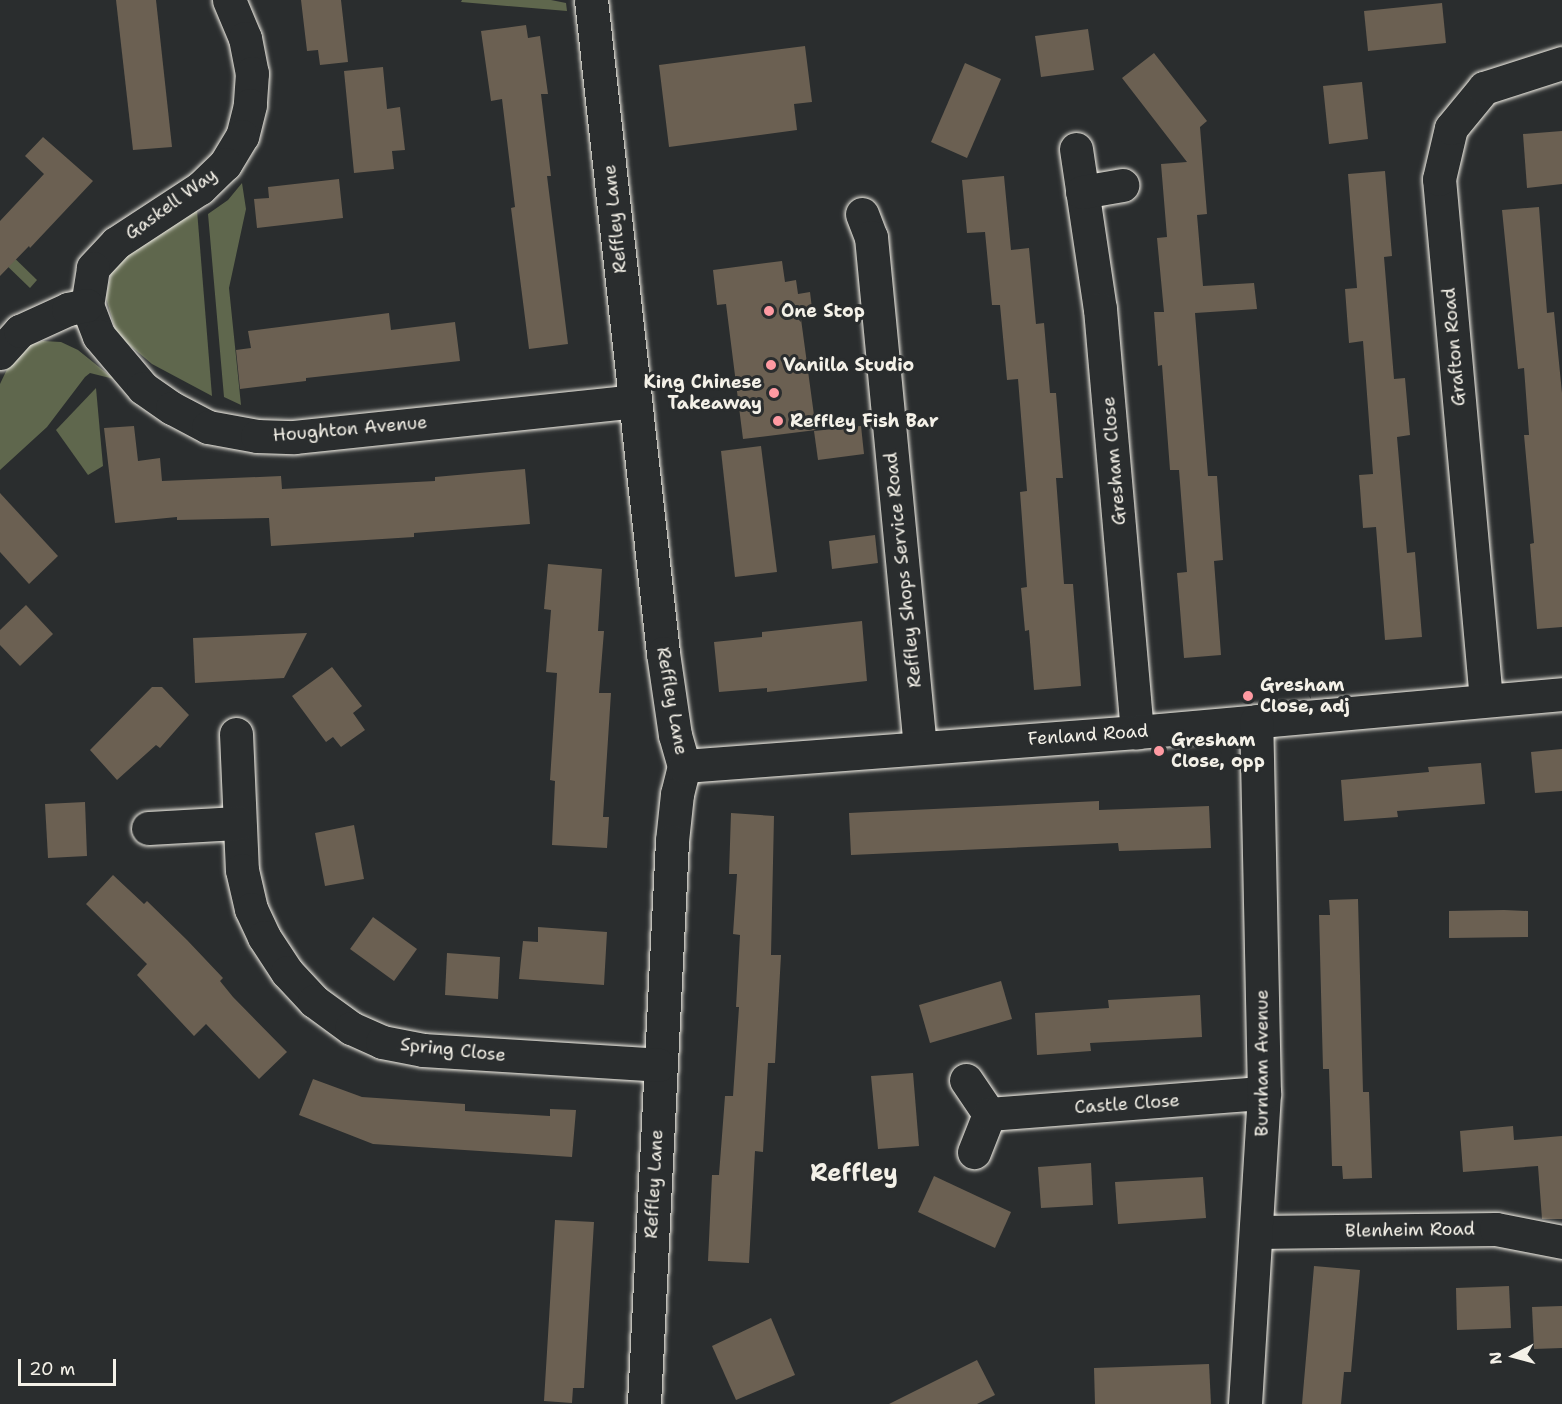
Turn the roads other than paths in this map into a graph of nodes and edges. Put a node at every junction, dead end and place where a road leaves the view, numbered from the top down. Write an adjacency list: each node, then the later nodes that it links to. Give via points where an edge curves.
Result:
1 (229, 0): 8 (street, Gaskell Way, via 245,38 252,73 250,105 242,136 225,164 200,188 116,243 93,268)
2 (591, 0): 10 (street, Reffley Lane)
3 (1562, 63): 12 (street, Grafton Road, via 1484,88 1451,128 1439,179)
4 (1076, 149): 6 (street, Gresham Close)
5 (1122, 185): 6 (street)
6 (1082, 192): 14 (street, Gresham Close, via 1100,309)
7 (862, 214): 16 (street, Reffley Shops Service Road, via 870,237)
8 (87, 305): 9 (street, via 68,309 20,331); 10 (street, Houghton Avenue, via 99,336 143,388 172,408 220,431 294,436)
9 (0, 353)
10 (634, 401): 17 (street, Reffley Lane, via 663,653 675,735)
11 (1562, 694): 12 (street, Fenland Road)
12 (1486, 700): 13 (street, Fenland Road)
13 (1257, 721): 14 (street, Fenland Road); 22 (street, Burnham Avenue)
14 (1137, 732): 16 (street, Fenland Road)
15 (236, 734): 18 (street, Spring Close)
16 (920, 748): 17 (street, Fenland Road)
17 (684, 766): 20 (street, Reffley Lane, via 672,841)
18 (238, 824): 19 (street); 20 (street, Spring Close, via 242,870 251,909 264,937 287,972 314,1000 351,1028 382,1042 423,1050)
19 (148, 828)
20 (659, 1065): 27 (street, Reffley Lane)
21 (966, 1080): 23 (street)
22 (1264, 1093): 23 (street, Castle Close); 25 (street, Burnham Avenue)
23 (989, 1114): 24 (street)
24 (974, 1152)
25 (1257, 1232): 26 (street, Blenheim Road, via 1496,1229); 28 (street, Burnham Avenue)
26 (1562, 1242)
27 (644, 1404)
28 (1245, 1404)

